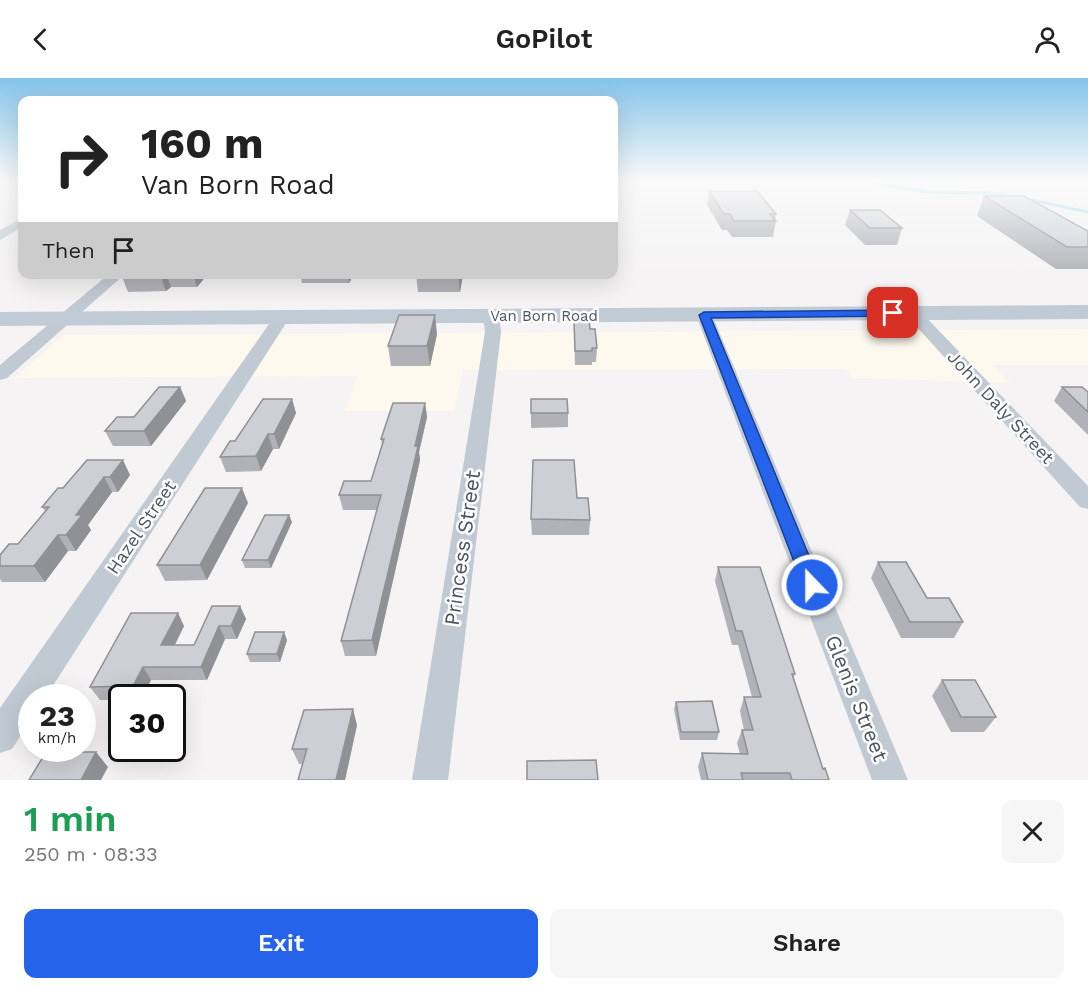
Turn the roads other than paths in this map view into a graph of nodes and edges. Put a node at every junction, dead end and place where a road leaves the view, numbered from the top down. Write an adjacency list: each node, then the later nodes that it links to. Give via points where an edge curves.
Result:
1 (18, 225): 2 (street)
2 (0, 236)
3 (112, 279): 10 (street)
4 (1088, 312): 5 (main road, Van Born Road)
5 (913, 313): 6 (main road, Van Born Road); 12 (street, John Daly Street)
6 (704, 315): 7 (main road, Van Born Road); 15 (street, Glenis Street)
7 (491, 316): 8 (main road, Van Born Road); 14 (street, Princess Street, via 493,332)
8 (282, 317): 10 (main road, Van Born Road); 13 (street, Hazel Street)
9 (0, 319): 10 (main road, Van Born Road)
10 (66, 319): 11 (street)
11 (0, 374)
12 (1088, 501)
13 (0, 737)
14 (430, 780)
15 (890, 780)

